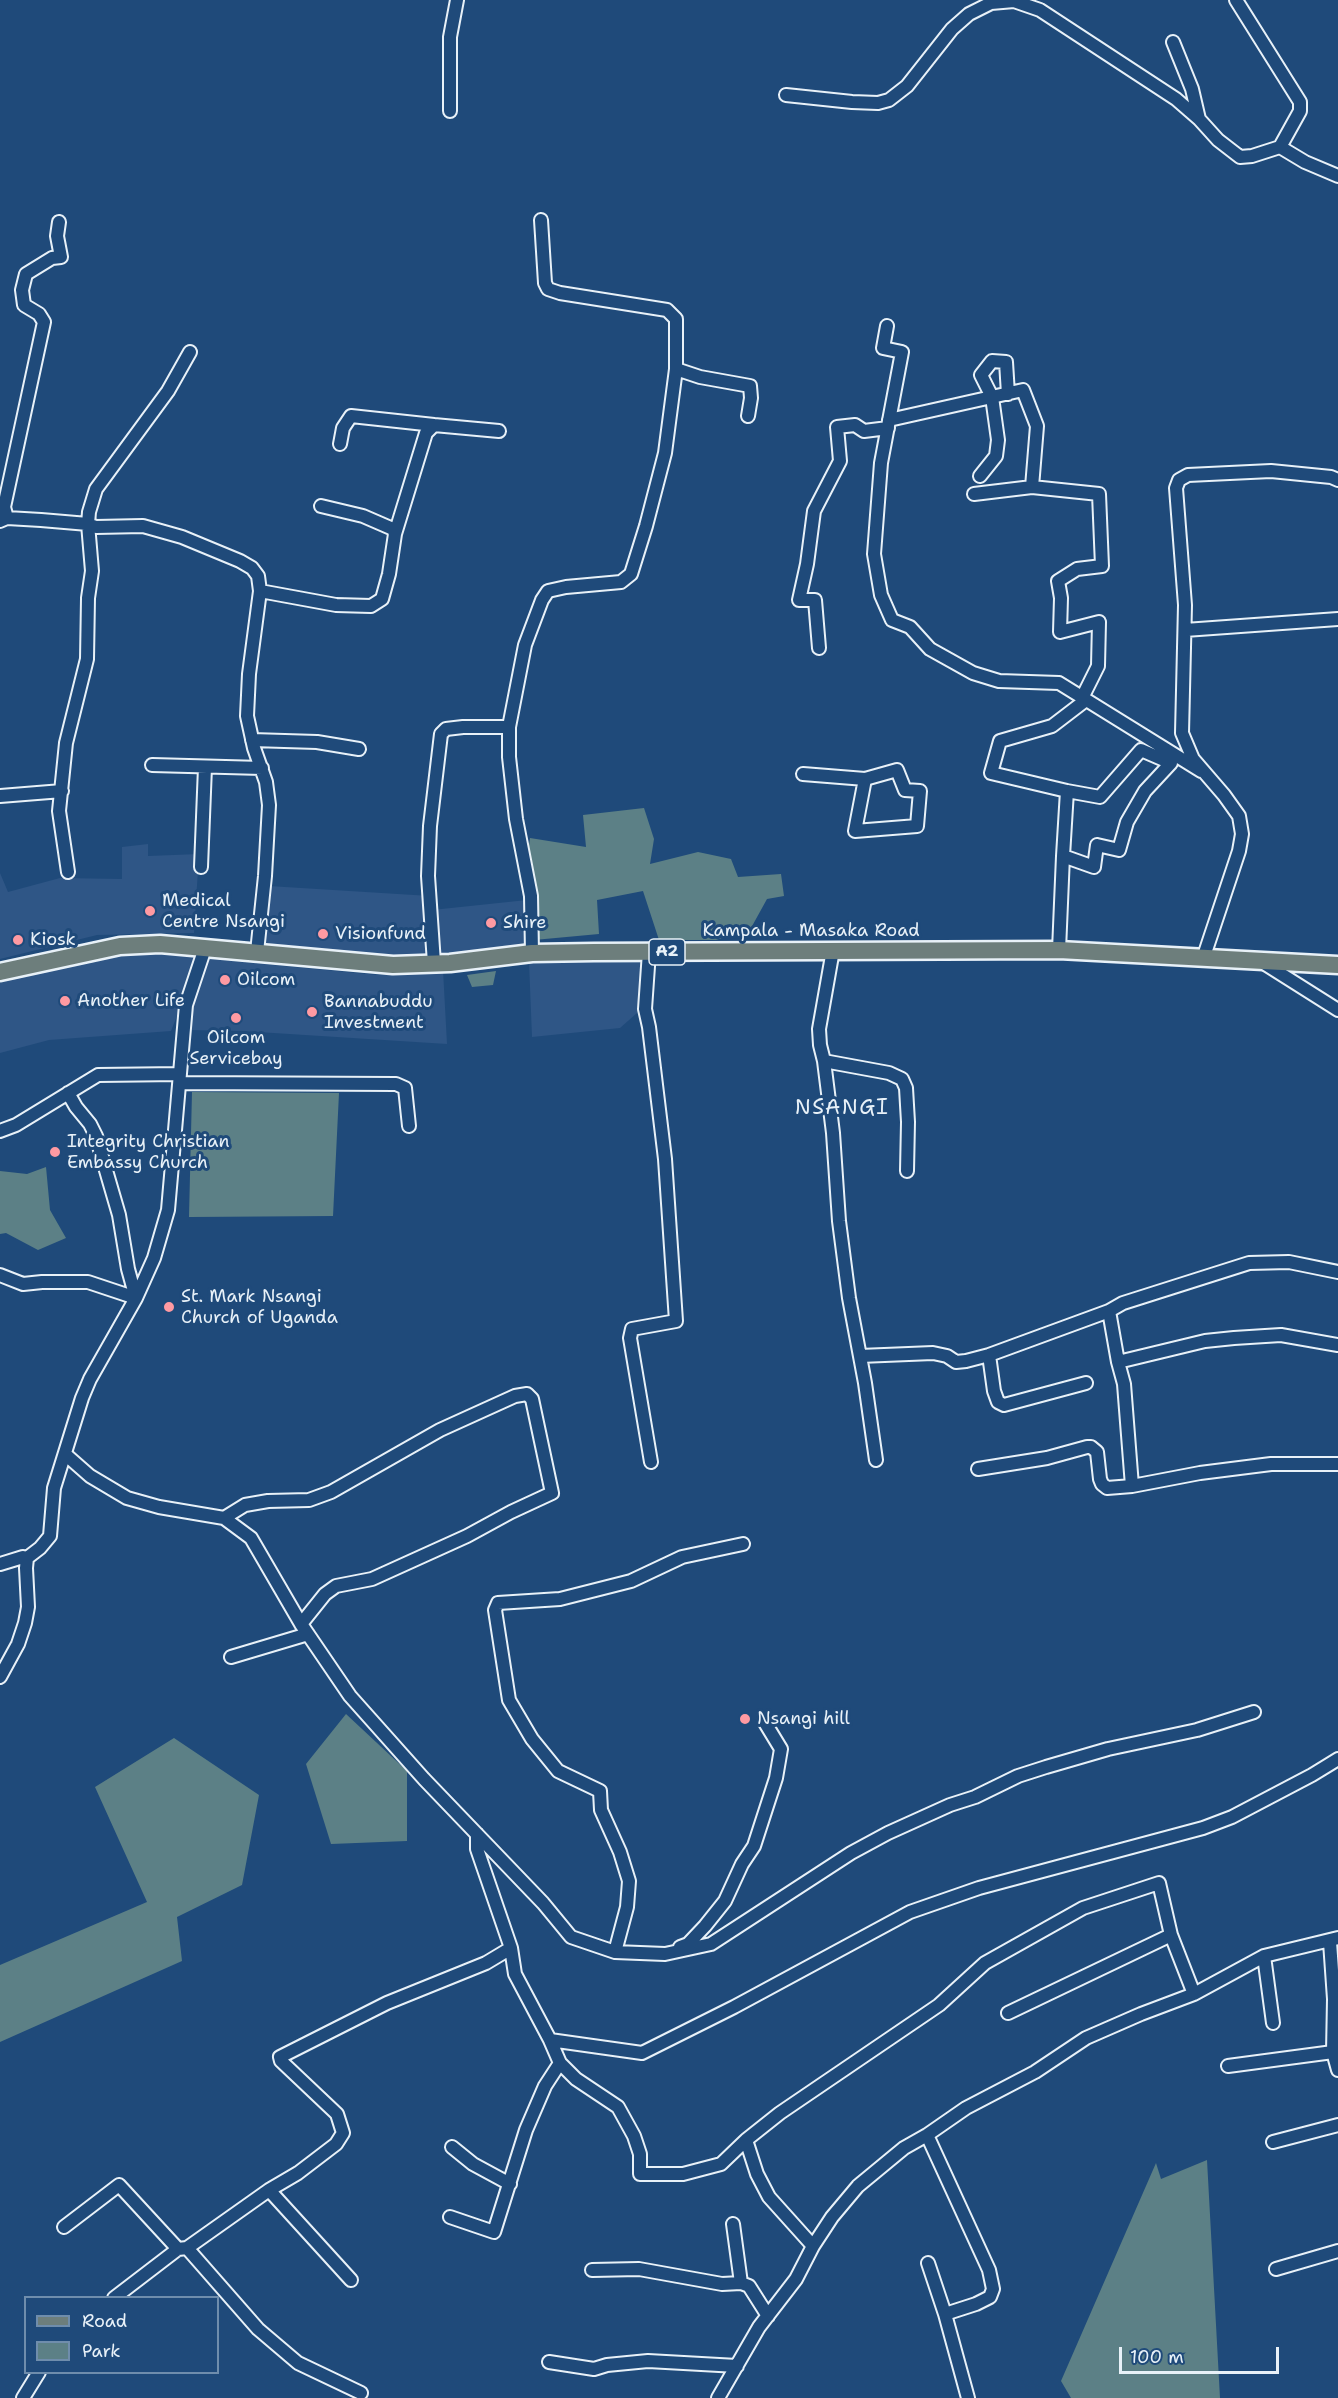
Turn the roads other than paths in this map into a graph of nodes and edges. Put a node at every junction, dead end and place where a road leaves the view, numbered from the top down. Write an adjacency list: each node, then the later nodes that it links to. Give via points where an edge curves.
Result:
1 (457, 0): 5 (street, via 450,37)
2 (1236, 0): 7 (street, via 1300,102 1300,111)
3 (1173, 42): 6 (street)
4 (786, 95): 6 (street, via 852,102 889,100 907,86 952,29 969,14 991,3 1014,1 1050,16 1176,99)
5 (450, 111)
6 (1199, 119): 7 (street, via 1240,157)
7 (1280, 147): 8 (street)
8 (1338, 176)
9 (541, 220): 13 (street, via 548,288 666,310 676,319)
10 (59, 222): 26 (street, via 61,256 26,274 22,290 24,304 44,322)
11 (888, 326): 17 (street, via 883,348 902,352)
12 (190, 352): 27 (street, via 168,391 96,489)
13 (676, 369): 16 (street, via 750,386); 34 (street, via 665,453 635,565 621,582 548,591 525,645)
14 (1008, 394): 15 (street); 15 (street, via 1006,362 992,360 981,375); 23 (street, via 1028,387 1037,426)
15 (992, 397): 17 (street); 21 (street, via 998,440 996,456)
16 (748, 416)
17 (888, 424): 32 (street, via 864,431 855,425 837,427 840,461 814,511 799,600 815,600); 33 (street, via 874,554 881,595 892,620 910,627 930,649 973,673 999,681 1059,683)
18 (434, 425): 19 (street); 20 (street, via 351,416 343,428); 28 (street, via 426,433)
19 (499, 431)
20 (340, 444)
21 (980, 476)
22 (1338, 480): 31 (street, via 1271,471 1188,475 1179,480 1176,488)
23 (1032, 487): 24 (street); 33 (street, via 1099,494 1101,566 1077,569 1058,581 1062,597 1060,632 1099,622 1098,666)
24 (974, 494)
25 (321, 506): 28 (street, via 363,516 389,526)
26 (4, 520): 27 (street)
27 (88, 524): 29 (street, via 143,526 182,537 252,568 258,576); 43 (street, via 92,571 87,659 66,743)
28 (395, 534): 29 (street, via 389,574 378,604 336,605)
29 (260, 591): 35 (street, via 249,674 247,716)
30 (1338, 620): 31 (street)
31 (1185, 630): 40 (street, via 1182,733)
32 (819, 648)
33 (1084, 699): 40 (street); 44 (street, via 1052,726 1000,741 991,773)
34 (509, 727): 54 (street, via 515,809 531,897); 57 (street, via 463,727 446,729 441,734 428,876)
35 (252, 740): 36 (street, via 317,742); 39 (street)
36 (359, 749)
37 (152, 765): 38 (street)
38 (205, 767): 39 (street); 47 (street)
39 (262, 768): 52 (street, via 269,805)
40 (1201, 771): 55 (street, via 1239,816 1242,834)
41 (803, 774): 42 (street)
42 (865, 779): 42 (street, via 897,770 905,790 920,791 917,826 855,831)
43 (62, 791): 45 (street); 48 (street, via 59,811)
44 (1067, 791): 46 (street); 46 (street, via 1100,797 1142,750 1171,763 1145,791 1126,822 1119,850 1097,845 1094,867)
45 (0, 796)
46 (1063, 856): 51 (street)
47 (201, 867)
48 (68, 872)
49 (205, 948): 52 (main road, Kampala - Masaka Road / A2); 59 (main road, Kampala - Masaka Road / A2, via 120,946); 62 (street, via 186,1005)
50 (833, 950): 51 (main road, Kampala - Masaka Road / A2); 53 (main road, Kampala - Masaka Road / A2); 61 (street, via 819,1029)
51 (1059, 950): 55 (main road, Kampala - Masaka Road / A2)
52 (257, 952): 57 (main road, Kampala - Masaka Road / A2, via 393,965)
53 (649, 952): 54 (main road, Kampala - Masaka Road / A2); 78 (street, via 645,1009 665,1159 676,1321 632,1329 630,1338)
54 (532, 953): 57 (main road, Kampala - Masaka Road / A2)
55 (1203, 959): 56 (main road, Kampala - Masaka Road / A2)
56 (1262, 962): 58 (main road, Kampala - Masaka Road / A2); 60 (street)
57 (434, 963)
58 (1338, 965)
59 (0, 972)
60 (1338, 1010)
61 (824, 1061): 66 (street, via 902,1079 908,1122); 73 (street, via 839,1221)
62 (180, 1079): 63 (street, via 98,1076); 64 (street, via 396,1084 405,1088); 69 (street, via 168,1210 154,1258)
63 (68, 1093): 65 (street); 69 (street, via 96,1136 120,1215)
64 (409, 1126)
65 (0, 1131)
66 (907, 1171)
67 (1338, 1272): 70 (street, via 1289,1262 1249,1263 1123,1303)
68 (0, 1275): 69 (street, via 23,1284 88,1282)
69 (136, 1298): 76 (street, via 90,1379)
70 (1109, 1311): 72 (street); 74 (street)
71 (1338, 1345): 74 (street, via 1281,1335 1234,1338)
72 (989, 1355): 73 (street, via 958,1362 942,1354); 75 (street, via 994,1391 998,1402 1004,1405)
73 (860, 1356): 77 (street)
74 (1118, 1362): 81 (street, via 1124,1384)
75 (1086, 1383)
76 (65, 1454): 82 (street, via 90,1476 126,1498 159,1508); 84 (street, via 54,1488 50,1536)
77 (876, 1460)
78 (651, 1462)
79 (1338, 1464): 81 (street, via 1271,1464)
80 (978, 1469): 81 (street, via 1091,1447 1097,1452 1102,1484 1107,1488)
81 (1132, 1486)
82 (224, 1518): 86 (street, via 251,1538); 86 (street, via 245,1505 309,1500 331,1492 440,1430 515,1396 527,1394 532,1399 552,1493 372,1579 336,1586 325,1594)
83 (743, 1544): 96 (street, via 682,1557 630,1581 560,1599 498,1603 495,1610 509,1700 558,1772 600,1791 601,1810 629,1881 627,1907)
84 (27, 1558): 85 (street); 88 (street, via 25,1623)
85 (0, 1564)
86 (304, 1629): 87 (street); 92 (street, via 350,1696)
87 (231, 1657)
88 (0, 1677)
89 (1254, 1712): 97 (street, via 1018,1776 851,1853 711,1944)
90 (764, 1721): 97 (street, via 781,1749 754,1846 725,1901 705,1926 688,1944)
91 (1338, 1759): 102 (street, via 1250,1808 1212,1824 979,1888 910,1912 642,2053)
92 (477, 1834): 95 (street, via 477,1849); 96 (street, via 571,1937)
93 (1171, 1935): 99 (street); 100 (street); 109 (street, via 1159,1883 1083,1908 985,1963 939,2005)
94 (1334, 1940): 98 (street); 103 (street)
95 (512, 1948): 102 (street, via 515,1974); 113 (street, via 486,1964 387,2003 279,2056 337,2114 343,2133 336,2144)
96 (615, 1952): 97 (street)
97 (665, 1954)
98 (1264, 1956): 99 (street); 101 (street)
99 (1194, 1994): 108 (street, via 1086,2038)
100 (1008, 2013)
101 (1273, 2023)
102 (550, 2040): 104 (street)
103 (1333, 2052): 105 (street); 106 (street)
104 (560, 2063): 109 (street, via 618,2108 634,2136 640,2154 640,2174 683,2174 721,2164); 112 (street, via 526,2130)
105 (1228, 2066)
106 (1338, 2070)
107 (1338, 2124): 110 (street)
108 (927, 2135): 117 (street, via 904,2148 858,2186); 126 (street, via 989,2271 993,2289 990,2297)
109 (746, 2140): 117 (street, via 769,2197)
110 (1273, 2142)
111 (452, 2147): 112 (street, via 473,2164)
112 (510, 2184): 114 (street, via 494,2232)
113 (269, 2190): 118 (street); 123 (street)
114 (450, 2217)
115 (733, 2224): 124 (street)
116 (64, 2227): 118 (street, via 119,2185)
117 (813, 2246): 127 (street, via 796,2279)
118 (183, 2249): 125 (street); 131 (street, via 258,2329 298,2363)
119 (1338, 2251): 121 (street)
120 (928, 2263): 126 (street)
121 (1276, 2269)
122 (592, 2270): 124 (street, via 639,2269 722,2284)
123 (351, 2280)
124 (741, 2283): 127 (street, via 750,2286)
125 (117, 2296)
126 (945, 2314): 134 (street)
127 (768, 2316): 129 (street)
128 (549, 2362): 129 (street, via 594,2369 648,2361)
129 (737, 2366): 133 (street)
130 (38, 2374): 132 (street)
131 (361, 2393)
132 (23, 2398)
133 (718, 2398)
134 (968, 2398)

